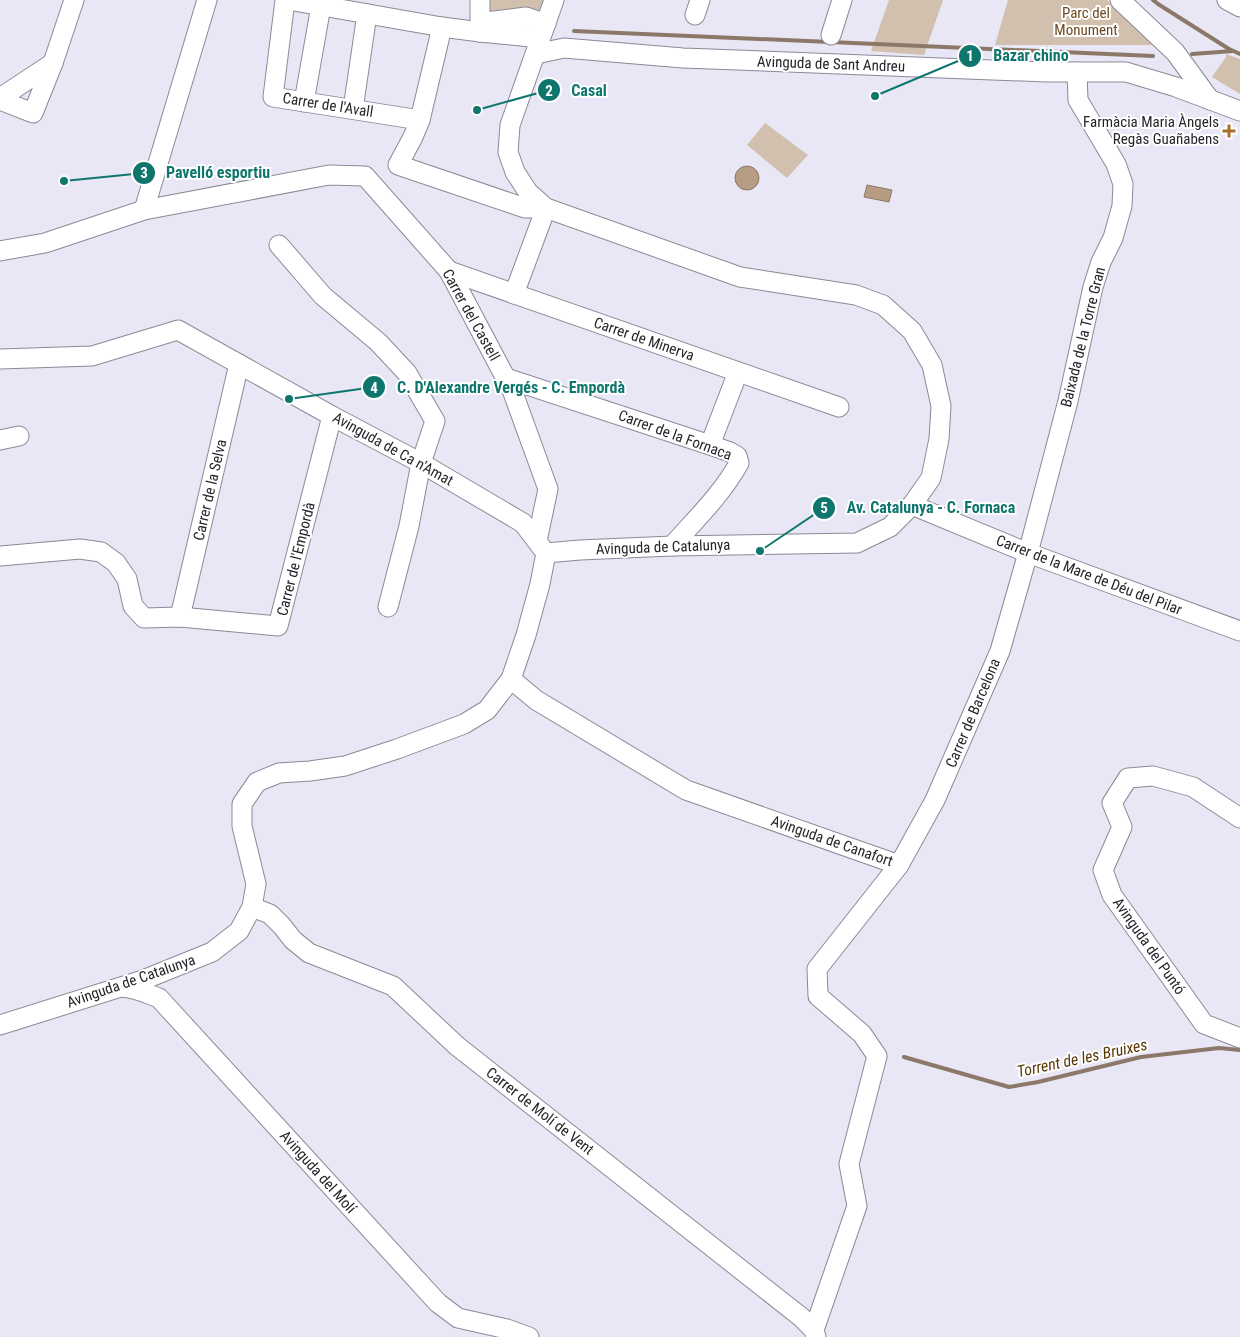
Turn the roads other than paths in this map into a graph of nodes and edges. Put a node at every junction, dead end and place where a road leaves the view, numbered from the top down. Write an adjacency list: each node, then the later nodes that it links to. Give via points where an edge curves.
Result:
1 (74, 0): 16 (street)
2 (207, 0): 25 (street)
3 (286, 0): 9 (street, Avinguda de Sant Andreu); 20 (street, Carrer de l'Avall, via 273,97)
4 (480, 0): 13 (street)
5 (554, 0): 15 (street, Avinguda de Catalunya)
6 (842, 0): 14 (street)
7 (1120, 0): 19 (street, via 1175,52)
8 (1227, 0): 10 (street)
9 (321, 6): 11 (street, Avinguda de Sant Andreu); 20 (street)
10 (1240, 7)
11 (358, 9): 12 (street, Avinguda de Sant Andreu); 21 (street)
12 (442, 27): 13 (street, Avinguda de Sant Andreu); 23 (street)
13 (480, 32): 15 (street, Avinguda de Sant Andreu)
14 (831, 35)
15 (540, 38): 17 (street, Avinguda de Sant Andreu, via 564,48 683,58); 24 (street, Avinguda de Catalunya, via 510,125 508,152 515,172 528,192)
16 (53, 62): 18 (street); 18 (street, via 33,113)
17 (1077, 72): 19 (street, Avinguda de Sant Andreu, via 1126,72); 43 (street, Baixada de la Torre Gran, via 1078,100 1116,164 1124,184 1122,206 1093,287 1068,401)
18 (0, 99)
19 (1210, 100): 22 (street, Avinguda de Sant Andreu)
20 (304, 102): 21 (street, Carrer de l'Avall)
21 (353, 110): 23 (street, Carrer de l'Avall)
22 (1240, 112)
23 (420, 120): 24 (street, via 398,165 525,208)
24 (546, 208): 29 (street); 40 (street, Avinguda de Catalunya, via 740,276 856,295 883,306 912,331 932,365 941,406 939,439 931,478)
25 (144, 210): 27 (street, Carrer del Castell, via 45,242); 28 (street, Carrer del Castell, via 329,175 365,176)
26 (279, 244): 39 (street, via 323,296 378,342 407,373 435,421)
27 (0, 250)
28 (448, 271): 29 (street, Carrer de Minerva); 33 (street, Carrer del Castell)
29 (514, 294): 32 (street, Carrer de Minerva)
30 (0, 359): 31 (street, Avinguda de Ca n'Amat, via 92,356 178,330)
31 (239, 364): 35 (street, Avinguda de Ca n'Amat); 46 (street, Carrer de la Selva)
32 (738, 372): 34 (street, Carrer de Minerva); 38 (street)
33 (506, 378): 38 (street, Carrer de la Fornaca); 42 (street, Carrer del Castell, via 548,489)
34 (838, 407)
35 (332, 416): 39 (street, Avinguda de Ca n'Amat); 46 (street, Carrer de l'Empordà, via 278,626)
36 (19, 436): 37 (street)
37 (0, 440)
38 (710, 445): 41 (street, Carrer de la Fornaca, via 737,456 739,463 732,476)
39 (421, 463): 42 (street, Avinguda de Ca n'Amat, via 523,522); 45 (street)
40 (912, 506): 41 (street, Avinguda de Catalunya, via 890,527 857,543); 43 (street, Carrer de la Mare de Déu del Pilar)
41 (672, 546): 42 (street, Avinguda de Catalunya, via 580,550)
42 (542, 547): 48 (street, Avinguda de Catalunya, via 540,584)
43 (1028, 553): 47 (street, Carrer de la Mare de Déu del Pilar); 50 (street, Carrer de Barcelona, via 1000,651 935,800)
44 (0, 556): 46 (street, Carrer de l'Empordà, via 80,548 100,552 116,563 127,579 133,606 144,618)
45 (388, 608)
46 (180, 617)
47 (1240, 631)
48 (511, 679): 50 (street, Avinguda de Canafort, via 536,700 686,790); 51 (street, Avinguda de Catalunya, via 487,710 464,724 345,766 279,773 257,782 242,804 242,826 256,884)
49 (1240, 818): 54 (street, Avinguda del Puntó, via 1194,787 1153,776 1128,778 1112,803 1122,827 1103,870 1112,895 1204,1024)
50 (899, 865): 55 (street, Avinguda de Canafort, via 817,969 818,996 862,1034 877,1056 849,1164 857,1206)
51 (252, 907): 52 (street, Avinguda de Catalunya, via 240,931 212,952); 55 (street, Carrer de Molí de Vent, via 270,914 309,953 393,986 457,1046 801,1317)
52 (120, 987): 53 (street, Avinguda de Catalunya); 56 (street, Avinguda del Molí, via 137,989 159,998 438,1303 458,1318)
53 (0, 1024)
54 (1240, 1038)
55 (815, 1334)
56 (530, 1337)

